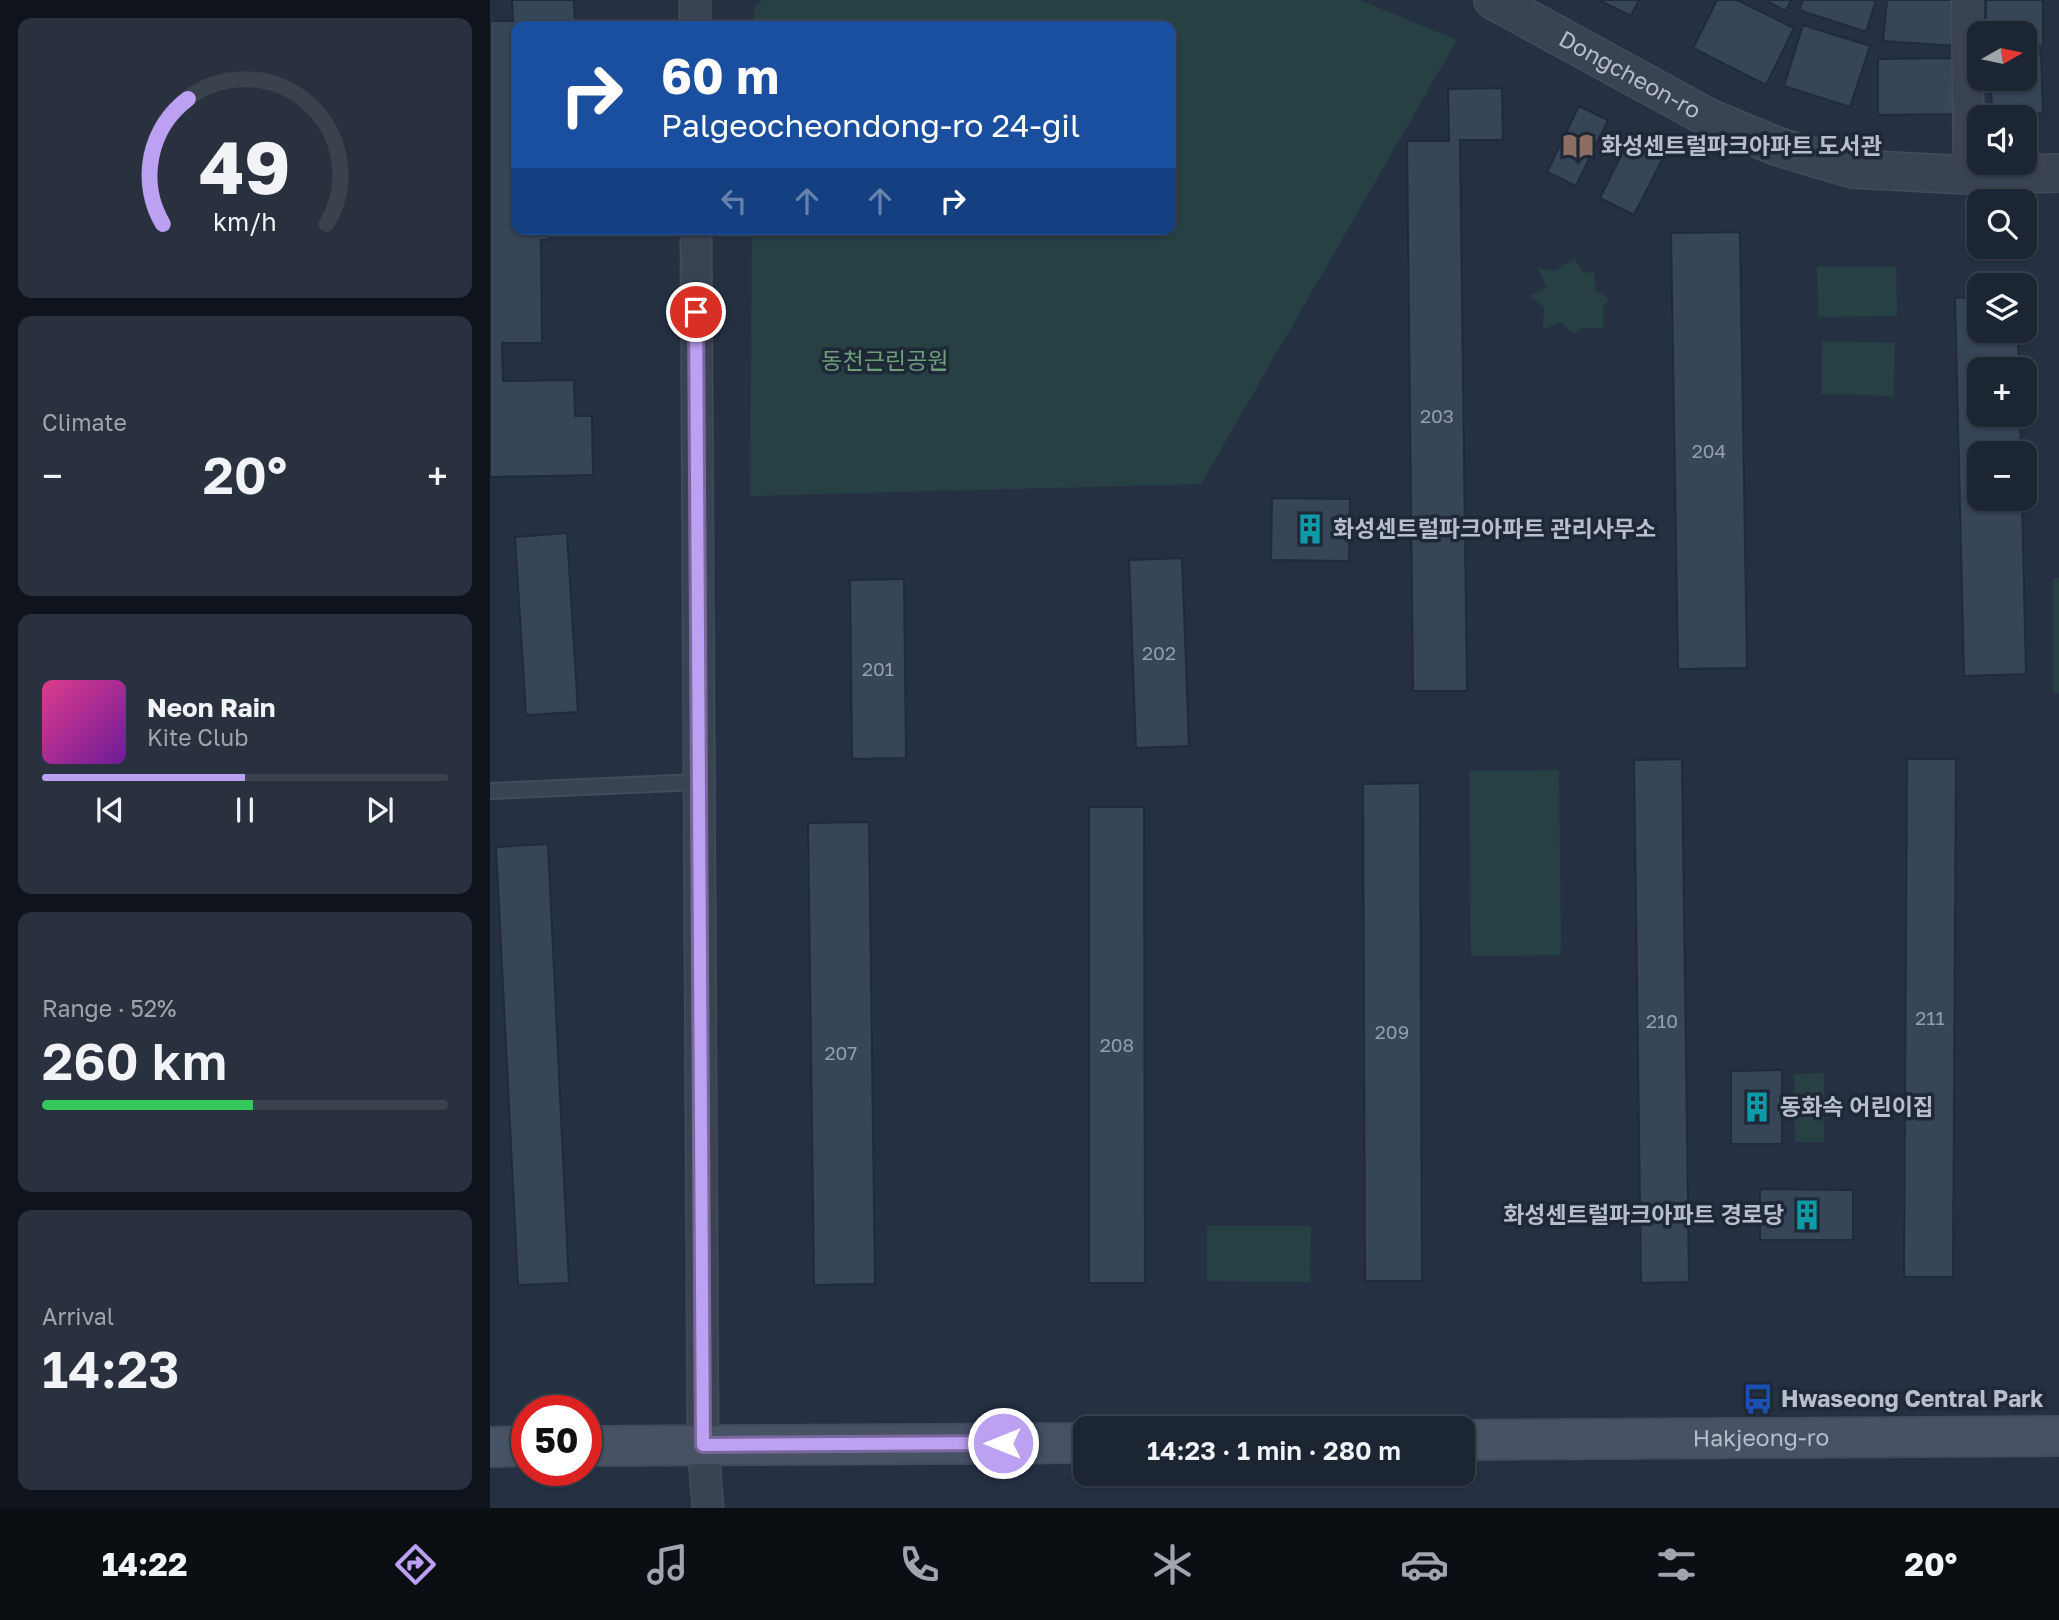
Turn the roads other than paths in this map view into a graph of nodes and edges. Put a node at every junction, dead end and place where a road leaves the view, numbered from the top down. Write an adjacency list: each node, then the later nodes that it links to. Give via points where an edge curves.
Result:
1 (695, 0): 4 (street)
2 (1493, 0): 8 (street, Dongcheon-ro, via 1709,118 1776,146 1853,169)
3 (1967, 0): 5 (street)
4 (695, 21)
5 (1968, 105)
6 (2037, 173): 7 (street, Dongcheon-ro)
7 (2059, 173)
8 (1967, 175)
9 (696, 235): 10 (street)
10 (699, 782): 11 (lane); 15 (street)
11 (490, 791)
12 (2059, 1436): 13 (main road, Hakjeong-ro)
13 (1475, 1440)
14 (1073, 1443): 15 (main road)
15 (703, 1445): 17 (main road); 19 (street)
16 (511, 1446): 18 (main road)
17 (602, 1446)
18 (490, 1447)
19 (708, 1508)

